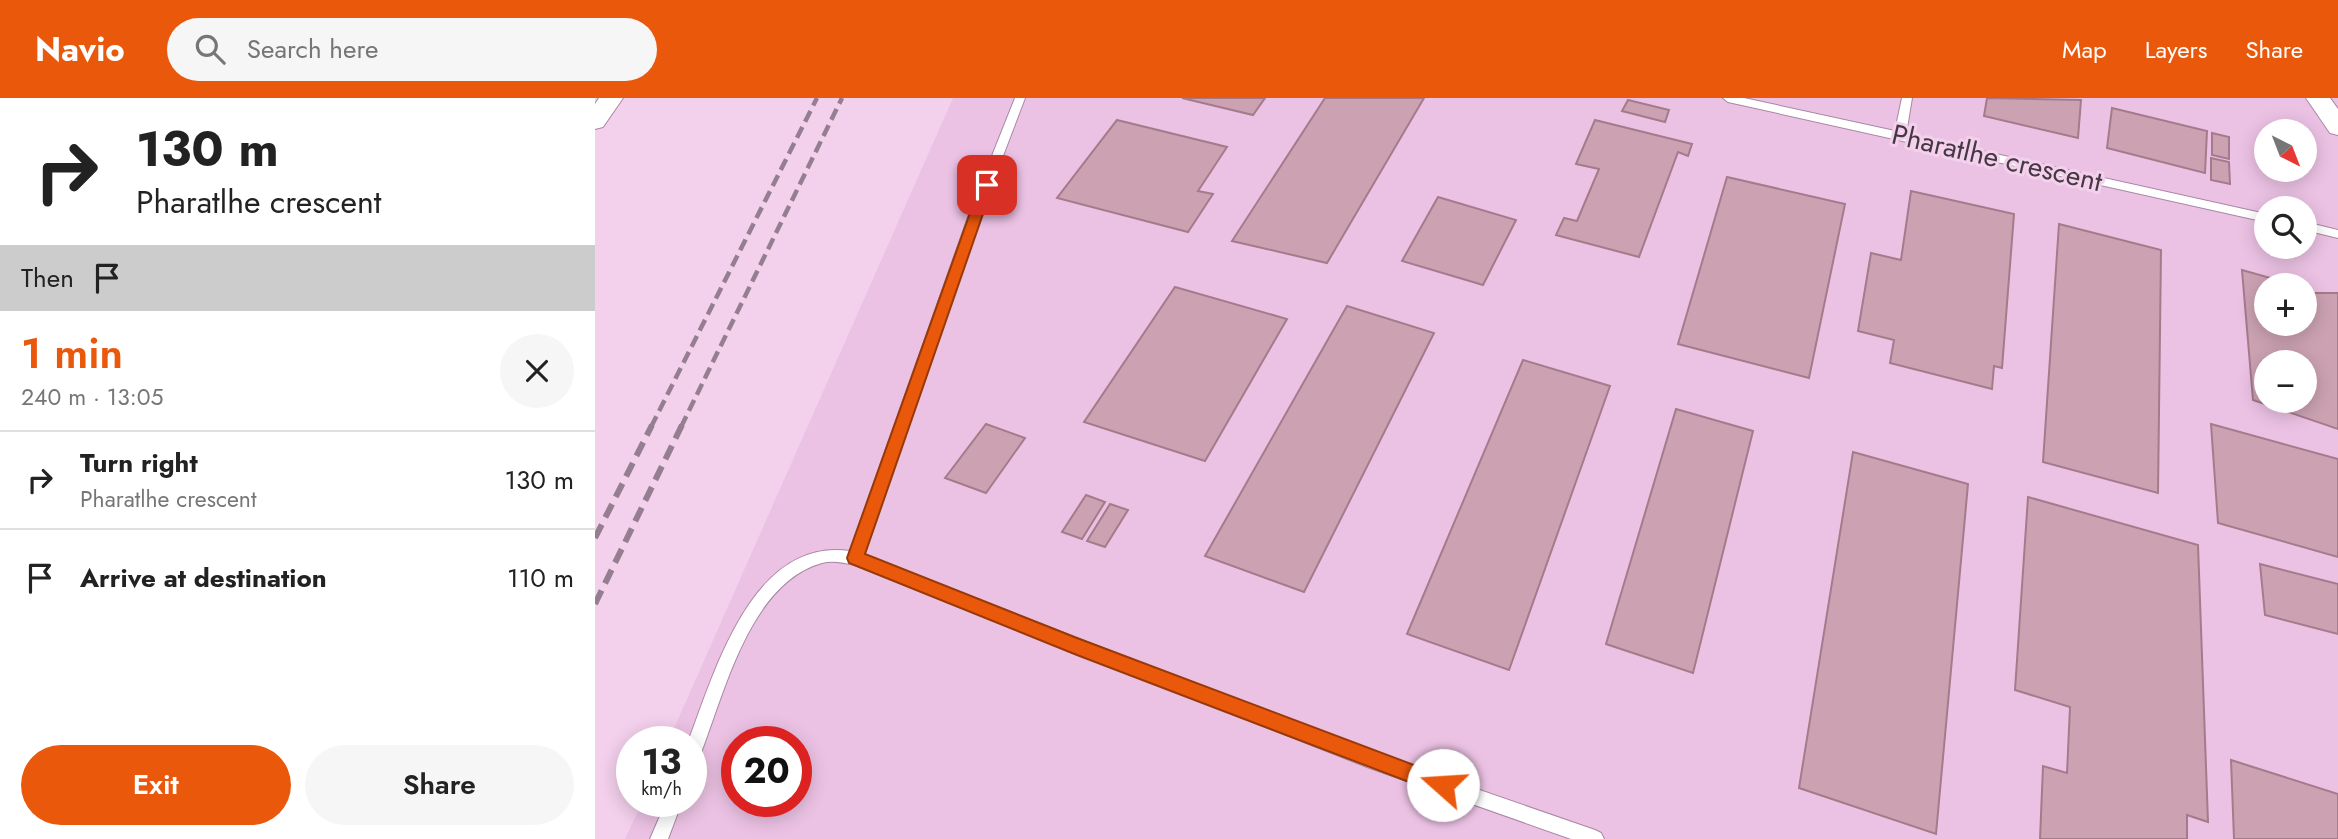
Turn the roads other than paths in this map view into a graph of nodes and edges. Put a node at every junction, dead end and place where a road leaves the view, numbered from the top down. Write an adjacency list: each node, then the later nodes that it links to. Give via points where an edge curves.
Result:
1 (611, 98): 6 (street)
2 (1020, 98): 12 (lane)
3 (1728, 98): 8 (lane, Pharatlhe crescent)
4 (1907, 98): 8 (lane)
5 (2318, 98): 7 (street)
6 (595, 121)
7 (2338, 127)
8 (1900, 137): 9 (lane, Pharatlhe crescent)
9 (2254, 215)
10 (2317, 229): 11 (lane)
11 (2338, 234)
12 (855, 558): 13 (lane, via 823,556 794,568 766,594 744,624); 16 (lane, via 1367,759)
13 (703, 726)
14 (668, 817): 15 (lane)
15 (659, 839)
16 (1595, 839)

